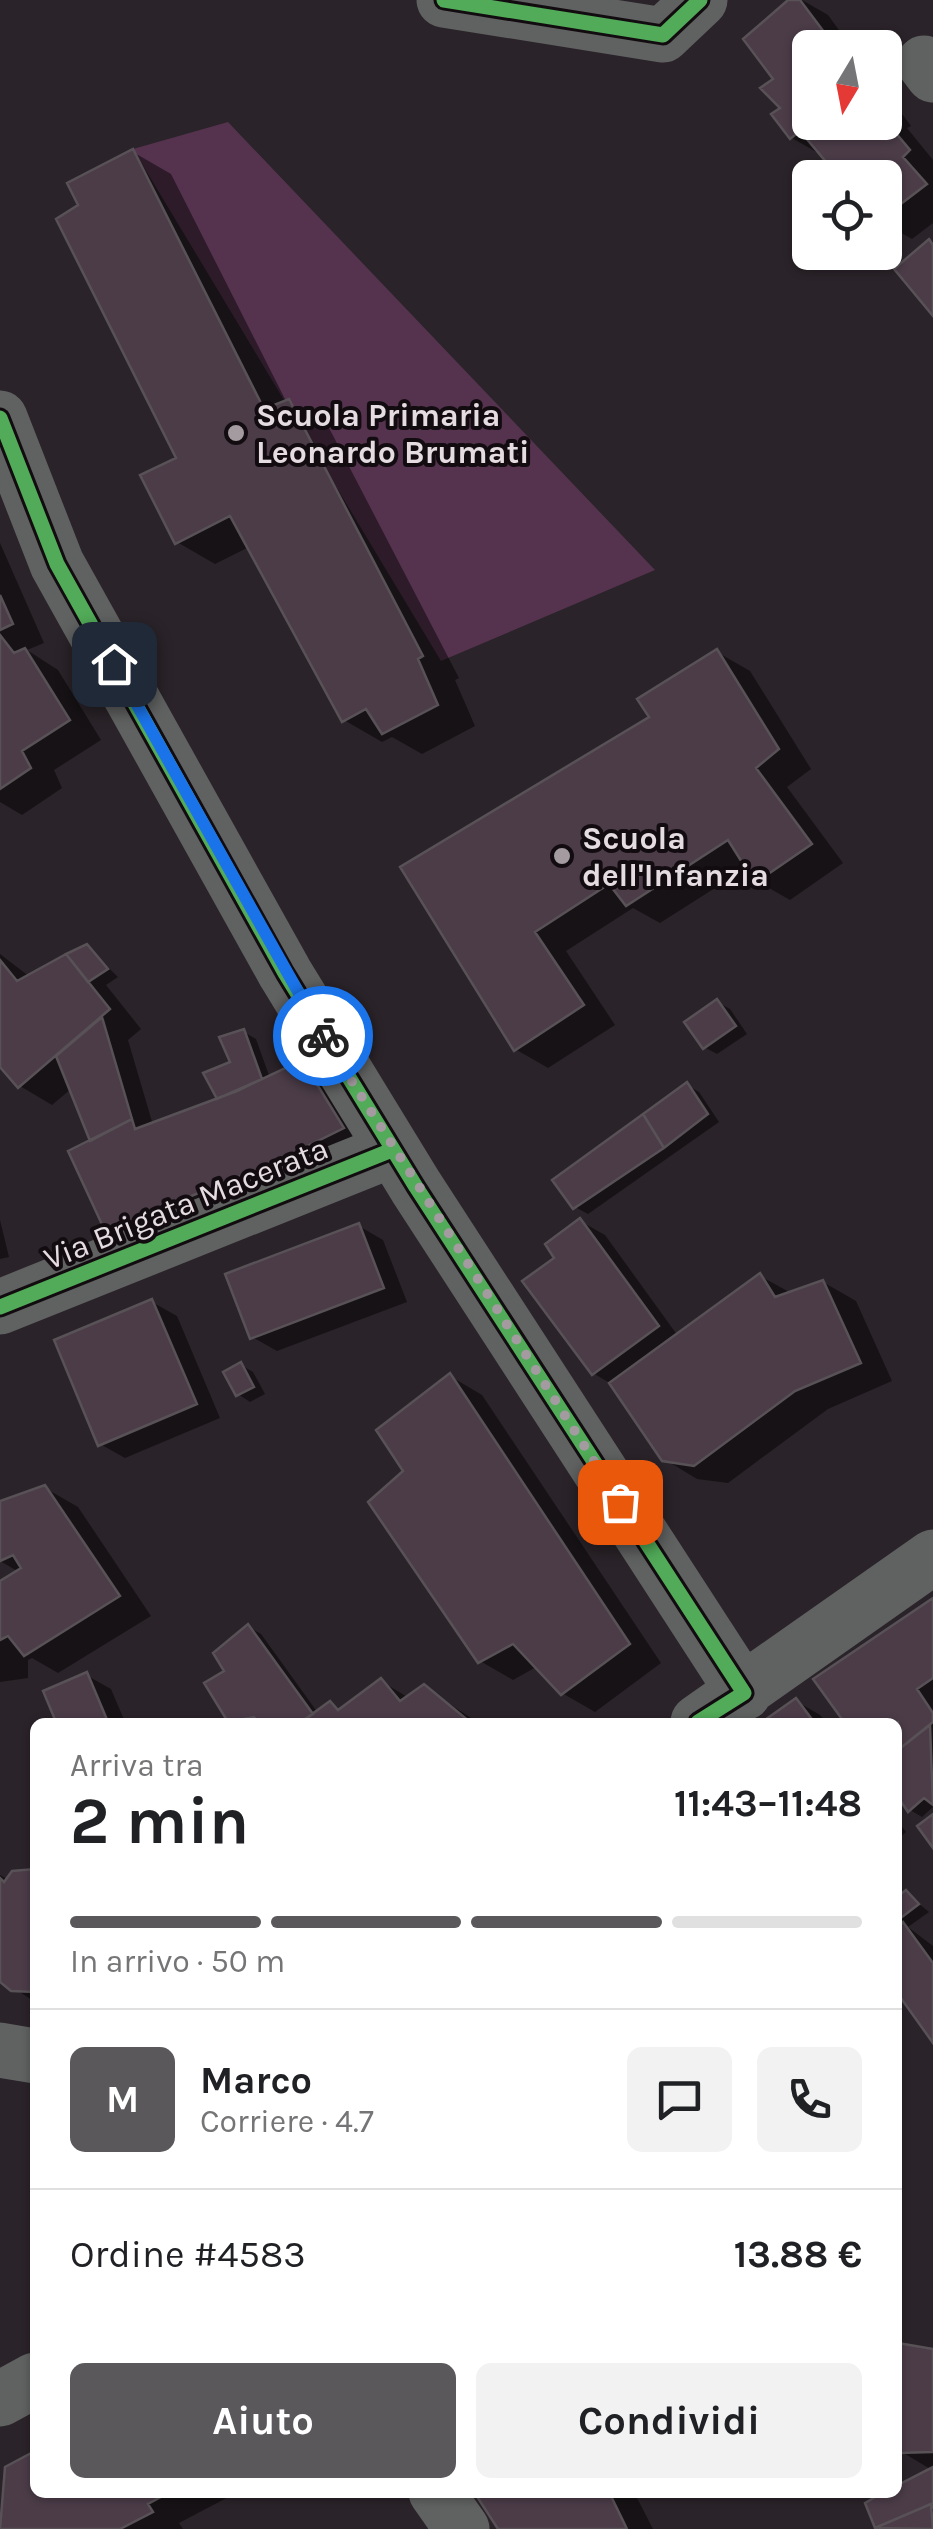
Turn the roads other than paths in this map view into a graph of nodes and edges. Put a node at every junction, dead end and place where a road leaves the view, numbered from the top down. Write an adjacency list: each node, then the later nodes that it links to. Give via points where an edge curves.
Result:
1 (444, 0): 2 (street, via 663,35)
2 (700, 0)
3 (0, 418): 4 (street, via 57,564 285,974)
4 (392, 1150): 5 (street, Via Brigata Macerata); 7 (street)
5 (0, 1307)
6 (933, 1557): 7 (street)
7 (744, 1693): 8 (street)
8 (704, 1718)
9 (0, 2050): 10 (street)
10 (30, 2055)
11 (30, 2383): 12 (street)
12 (0, 2399)
13 (440, 2498): 14 (street)
14 (462, 2529)

